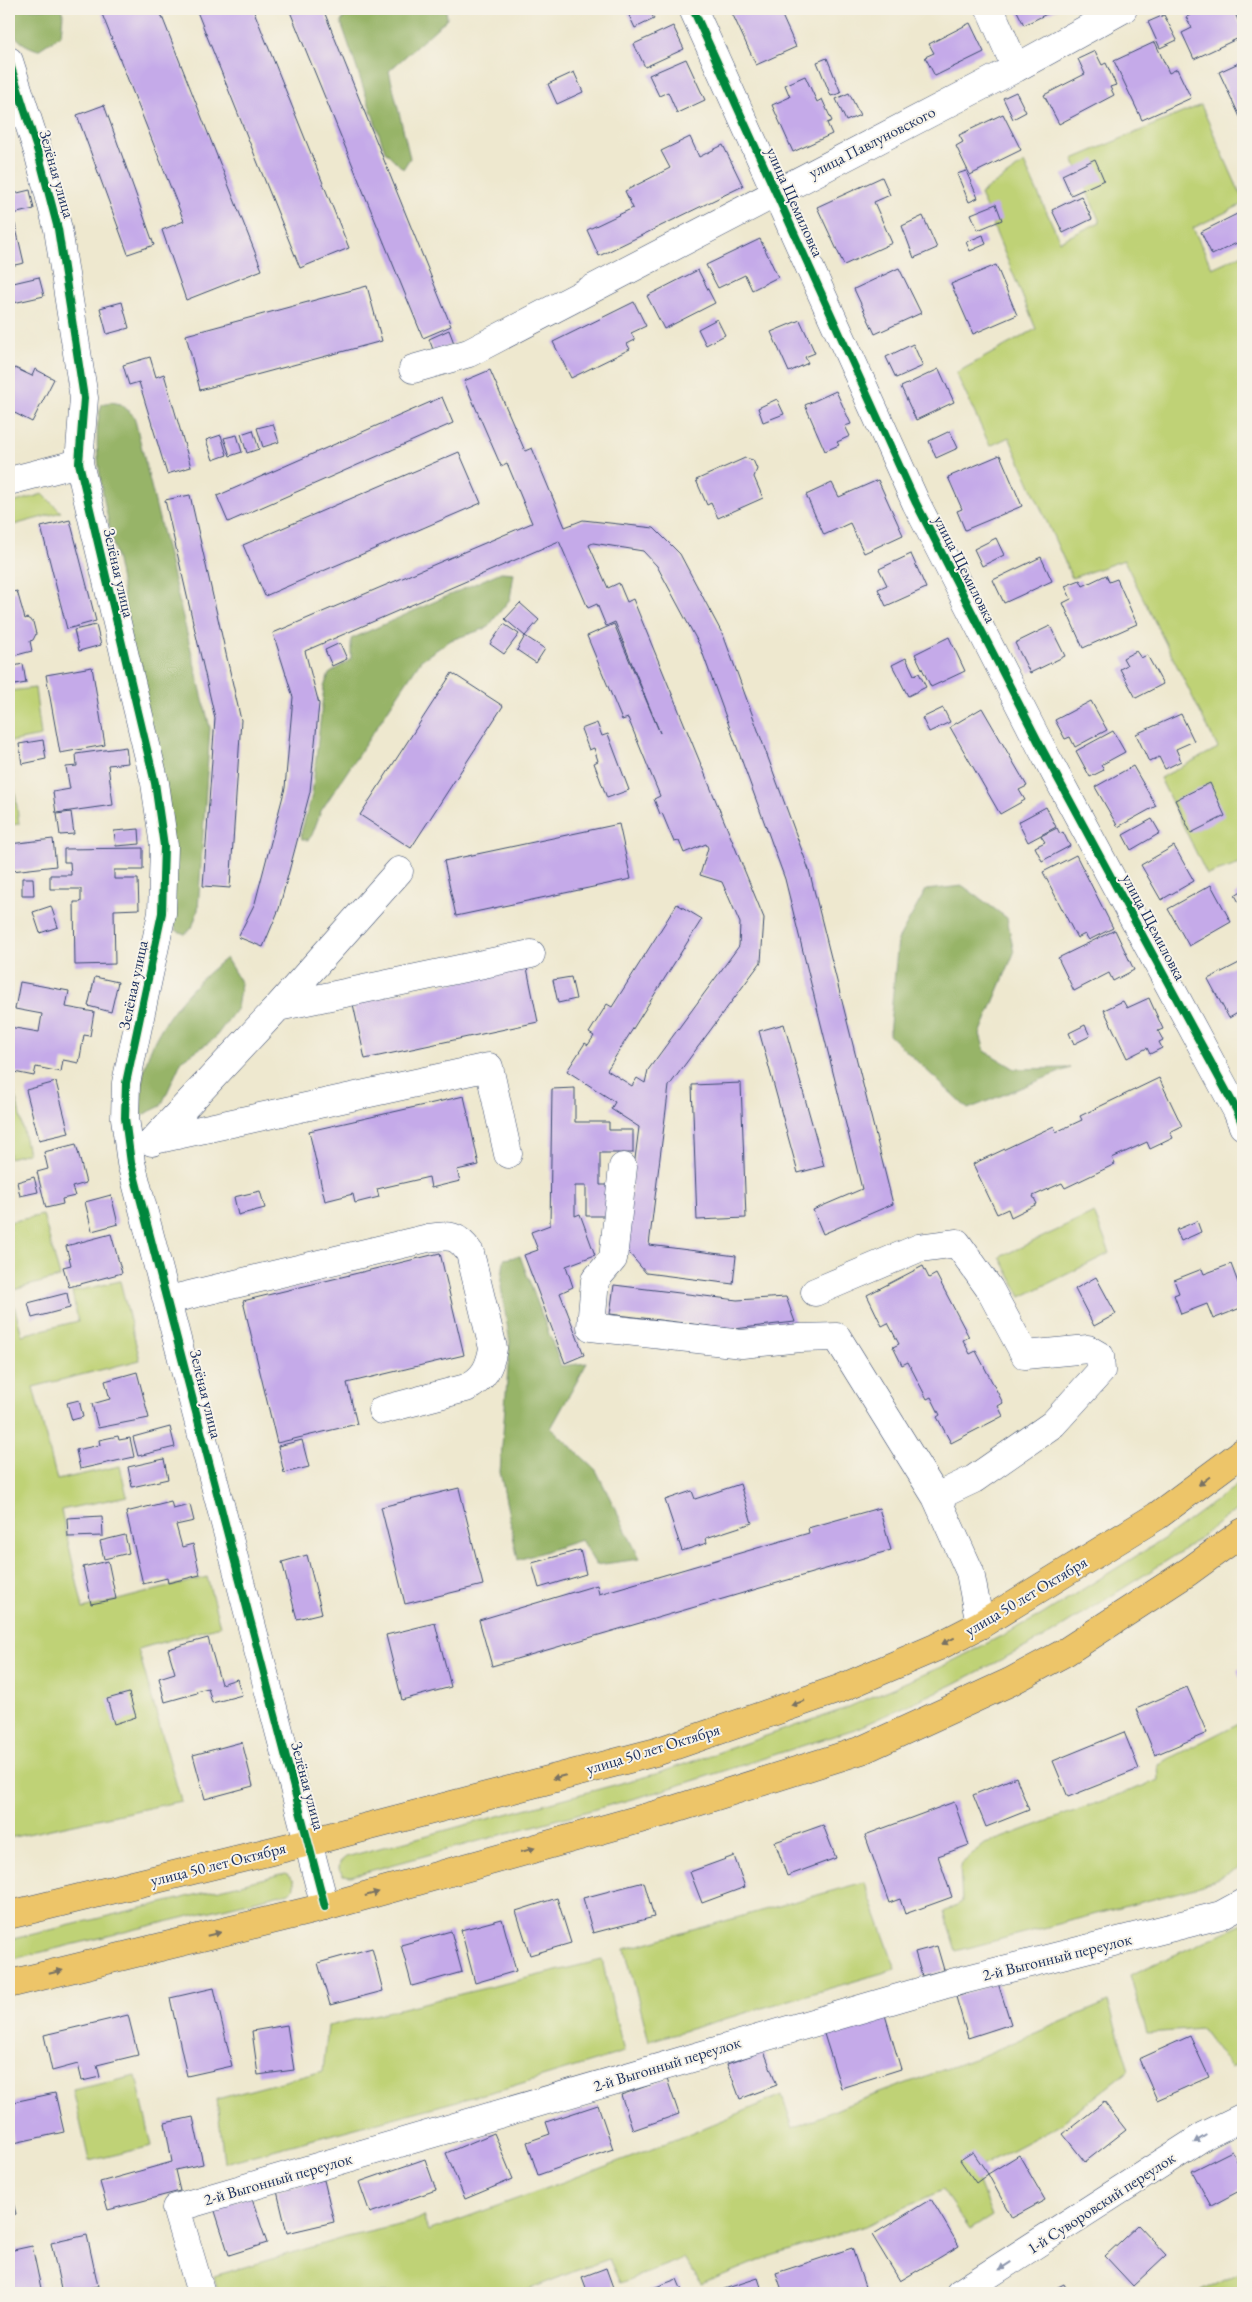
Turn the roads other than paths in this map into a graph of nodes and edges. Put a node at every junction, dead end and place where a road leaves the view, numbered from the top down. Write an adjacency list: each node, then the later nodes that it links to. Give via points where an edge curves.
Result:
1 (693, 9): 6 (street, улица Щемиловка)
2 (990, 9): 5 (street)
3 (1123, 9): 5 (street, улица Павлуновского)
4 (9, 61): 8 (street, Зелёная улица, via 58,229 84,398)
5 (1016, 68): 6 (street, улица Павлуновского)
6 (776, 192): 7 (street, улица Павлуновского, via 469,353); 13 (street, улица Щемиловка, via 916,503 1041,747)
7 (413, 369)
8 (79, 463): 9 (street); 16 (street, Зелёная улица, via 155,784 164,846 162,914 126,1083 125,1118)
9 (9, 481)
10 (399, 871): 12 (street)
11 (531, 954): 12 (street)
12 (278, 1007): 14 (street)
13 (1243, 1126)
14 (154, 1140): 15 (street, via 489,1067); 16 (street)
15 (508, 1154)
16 (131, 1162): 19 (street, Зелёная улица)
17 (623, 1167): 22 (street, via 613,1259 596,1280 592,1327 742,1344 837,1337)
18 (815, 1292): 22 (street, via 919,1248 957,1243 989,1288 1025,1355 1088,1349 1100,1356 1102,1371 1053,1424 974,1479)
19 (168, 1300): 20 (street, via 428,1238 456,1238 470,1253 493,1348 485,1374 466,1388); 25 (street, Зелёная улица)
20 (382, 1410)
21 (1243, 1452): 24 (main road, улица 50 лет Октября, one-way to 24, via 1158,1516)
22 (936, 1496): 24 (street, via 970,1572)
23 (1243, 1532): 27 (main road, one-way to 23, via 669,1811 862,1750 1010,1682 1064,1653)
24 (980, 1625): 25 (main road, улица 50 лет Октября, one-way to 25, via 937,1647 838,1688 656,1752)
25 (309, 1842): 27 (street, Зелёная улица); 28 (main road, улица 50 лет Октября)
26 (1243, 1903): 31 (street, 2-й Выгонный переулок, via 1220,1915 943,1985 176,2208)
27 (325, 1908): 29 (main road, one-way to 27)
28 (9, 1915)
29 (9, 1984)
30 (1243, 2117): 32 (street, 1-й Суворовский переулок, one-way to 32, via 1204,2136)
31 (201, 2293)
32 (960, 2293)

